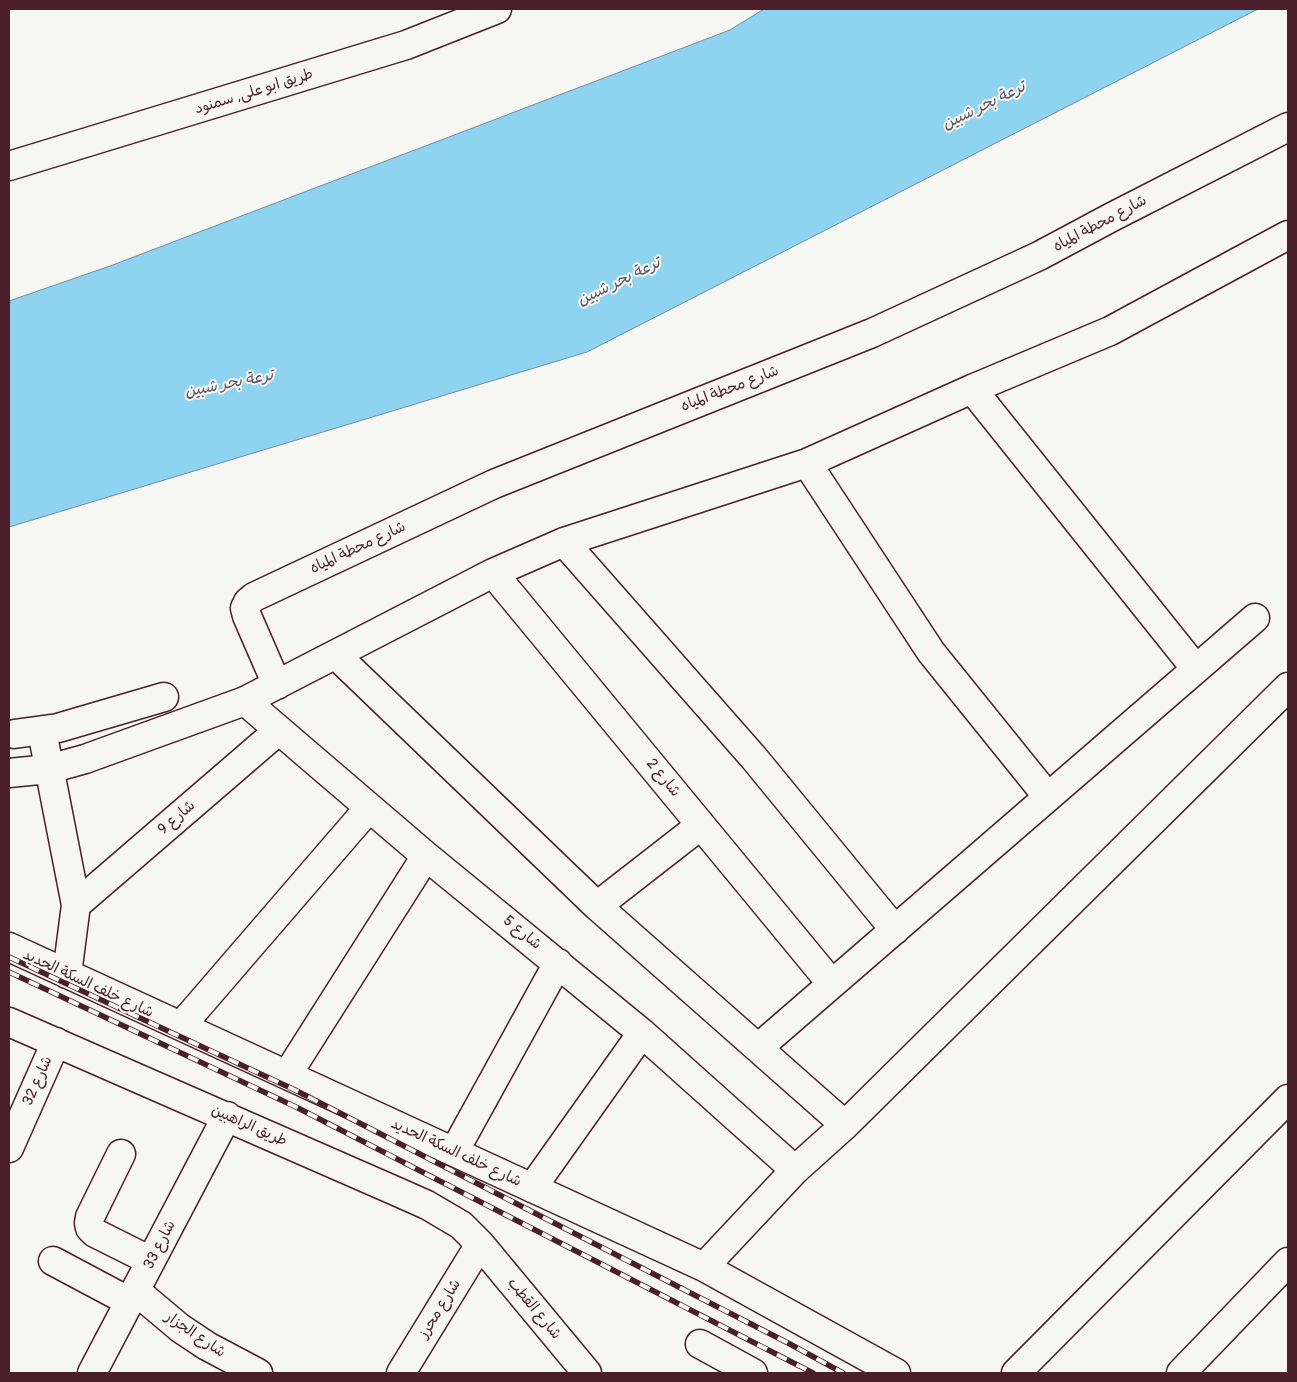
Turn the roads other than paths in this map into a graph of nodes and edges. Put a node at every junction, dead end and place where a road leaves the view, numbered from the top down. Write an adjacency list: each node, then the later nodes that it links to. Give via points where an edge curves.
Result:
1 (497, 9): 3 (street, طريق ابو على, سمنود, via 406,46)
2 (1288, 127): 12 (street, شارع محطة المياه, via 1039,256 872,333 494,484 254,597 248,602 247,616)
3 (9, 166)
4 (1288, 235): 5 (street, via 1110,331)
5 (972, 389): 6 (street); 11 (street)
6 (807, 463): 7 (street); 21 (street, via 931,652)
7 (564, 542): 8 (street); 27 (street, via 754,758)
8 (493, 573): 10 (street); 23 (street, شارع 2)
9 (1255, 618): 11 (street)
10 (336, 654): 12 (street); 26 (street)
11 (1196, 669): 21 (street)
12 (277, 685): 15 (street)
13 (1288, 687): 40 (street)
14 (164, 698): 16 (street)
15 (245, 701): 17 (street, شارع 5); 19 (street)
16 (42, 731): 18 (street); 19 (street)
17 (278, 731): 22 (street, شارع 5); 25 (street, شارع 9)
18 (14, 734)
19 (49, 769): 20 (street); 25 (street)
20 (9, 773)
21 (1048, 797): 27 (street)
22 (369, 808): 24 (street, شارع 5); 33 (street)
23 (701, 824): 26 (street); 31 (street, شارع 2)
24 (426, 856): 29 (street, شارع 5); 37 (street)
25 (76, 905): 30 (street)
26 (597, 906): 36 (street)
27 (895, 930): 31 (street)
28 (9, 947): 30 (street, شارع خلف السكة الحديد)
29 (558, 963): 34 (street, شارع 5); 42 (street)
30 (67, 974): 33 (street, شارع خلف السكة الحديد)
31 (832, 984): 36 (street)
32 (9, 1022): 35 (street, طريق الراهبين)
33 (181, 1026): 37 (street, شارع خلف السكة الحديد)
34 (642, 1033): 44 (street, شارع 5); 45 (street)
35 (56, 1042): 39 (street, طريق الراهبين); 41 (street, شارع 32)
36 (758, 1048): 40 (street)
37 (287, 1075): 42 (street, شارع خلف السكة الحديد)
38 (1288, 1099): 59 (street)
39 (227, 1116): 46 (street, طريق الراهبين, via 427,1205 461,1225); 48 (street, شارع 33)
40 (845, 1125): 44 (street)
41 (9, 1148)
42 (454, 1152): 45 (street, شارع خلف السكة الحديد)
43 (121, 1154): 48 (street, via 90,1217 90,1228)
44 (795, 1170): 50 (street)
45 (532, 1188): 50 (street, شارع خلف السكة الحديد)
46 (480, 1244): 53 (street, شارع محرز); 56 (street, شارع القطب)
47 (53, 1261): 51 (street, شارع الجزار)
48 (151, 1261): 51 (street, شارع 33)
49 (1288, 1262): 60 (street)
50 (704, 1267): 58 (street, شارع خلف السكة الحديد)
51 (133, 1296): 54 (street, شارع 33); 55 (street, شارع الجزار, via 207,1346)
52 (700, 1344): 57 (street)
53 (411, 1370)
54 (92, 1373)
55 (258, 1373)
56 (587, 1373)
57 (753, 1373)
58 (896, 1373)
59 (1016, 1373)
60 (1181, 1373)

